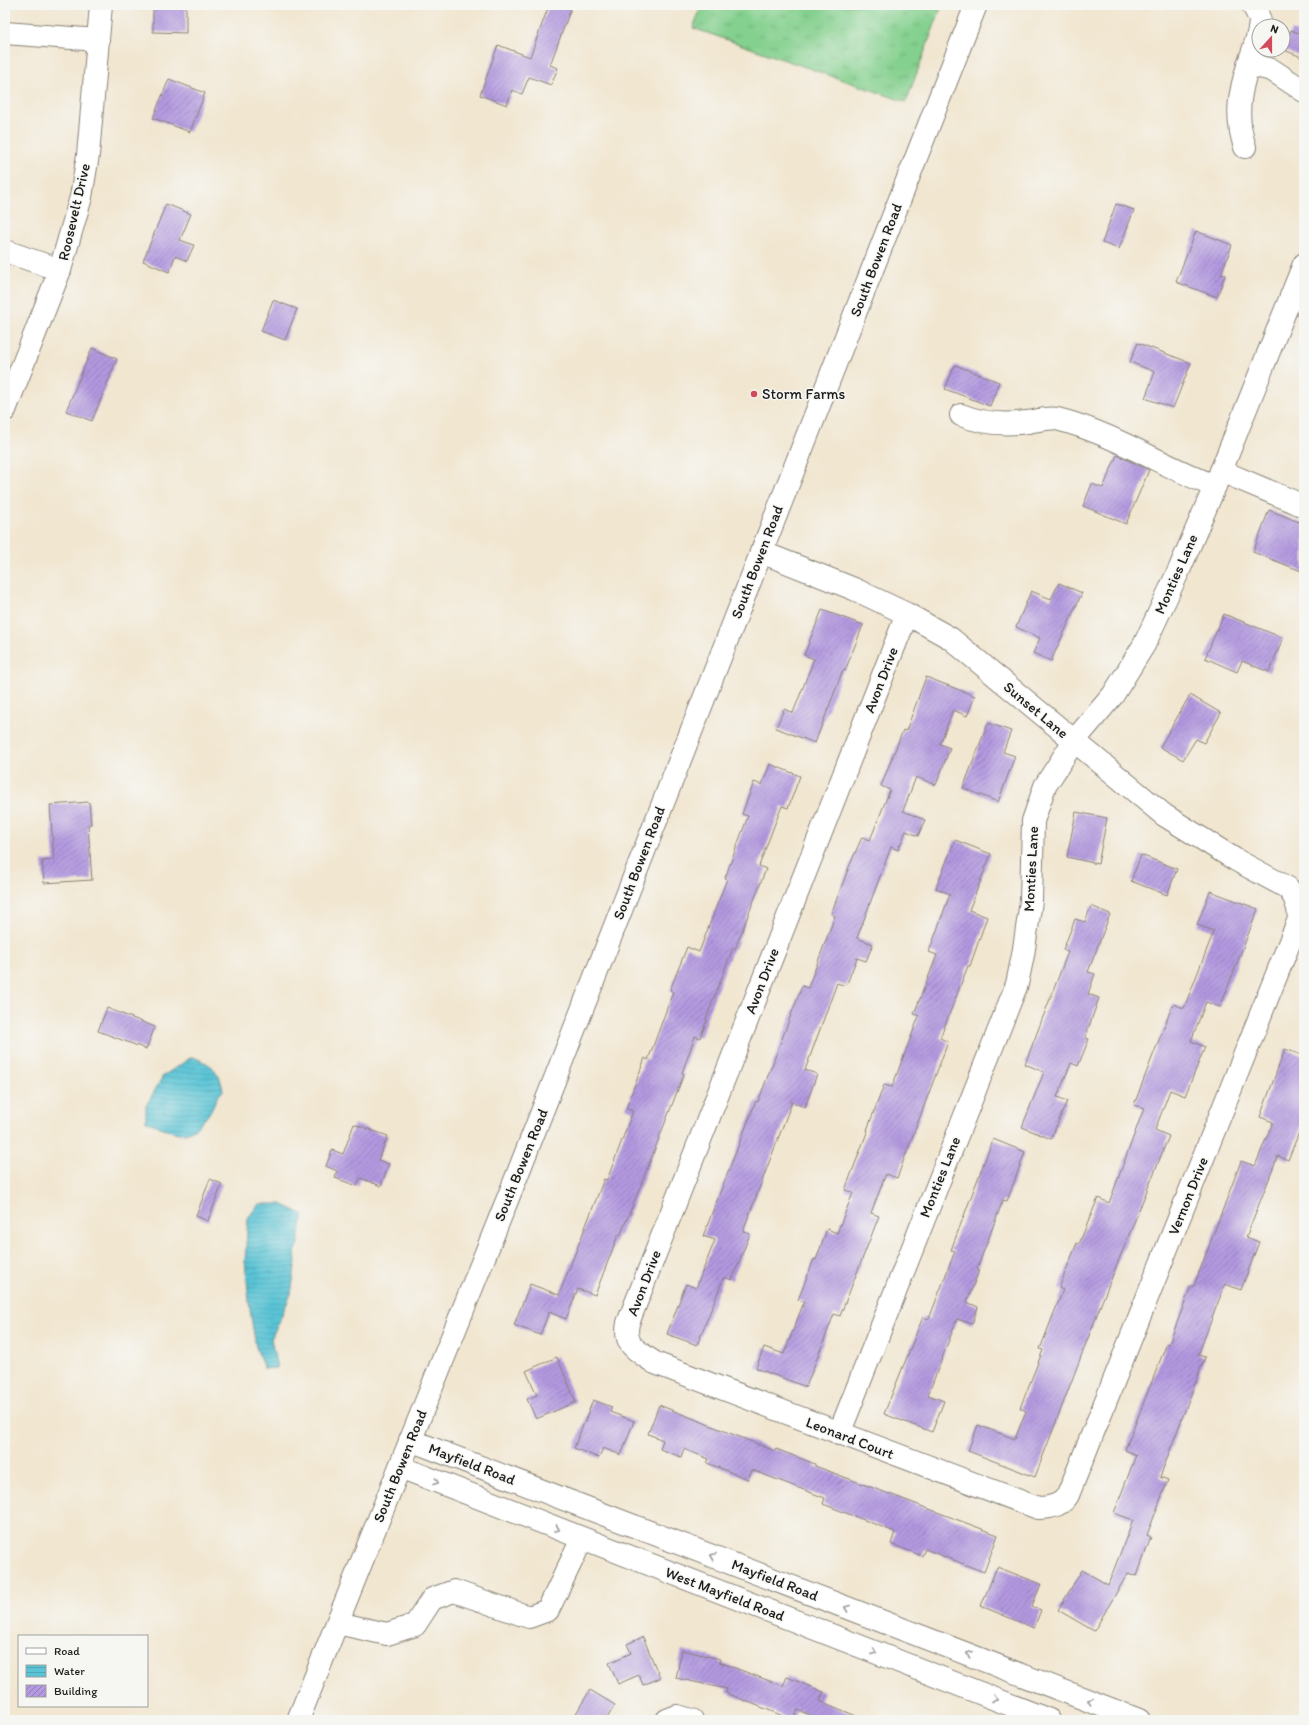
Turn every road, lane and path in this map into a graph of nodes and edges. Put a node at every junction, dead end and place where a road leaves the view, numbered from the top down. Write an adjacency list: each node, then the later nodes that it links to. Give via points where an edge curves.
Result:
1 (101, 5): 5 (street, Roosevelt Drive)
2 (976, 5): 16 (street, South Bowen Road)
3 (1253, 5): 6 (street, via 1260,20 1256,46)
4 (5, 33): 5 (street)
5 (98, 40): 11 (street, Roosevelt Drive, via 81,197)
6 (1248, 64): 7 (street, via 1272,70); 8 (street, via 1239,110 1240,131)
7 (1304, 91)
8 (1245, 147)
9 (5, 251): 11 (street)
10 (1304, 264): 14 (street, Monties Lane)
11 (60, 270): 12 (street, Roosevelt Drive)
12 (5, 410)
13 (961, 415): 14 (street, via 991,424 1056,418 1101,433 1195,478)
14 (1218, 479): 15 (street); 18 (street, Monties Lane, via 1144,645 1113,695)
15 (1304, 506)
16 (761, 552): 17 (street, Sunset Lane, via 854,589); 22 (street, South Bowen Road, via 516,1178)
17 (907, 614): 18 (street, Sunset Lane, via 950,638); 20 (street, Avon Drive, via 628,1323 626,1333)
18 (1074, 741): 19 (street, Sunset Lane, via 1164,815 1236,860 1288,888); 21 (street, Monties Lane, via 1045,786 1033,821 1031,901 1017,984)
19 (1294, 897): 24 (street, Vernon Drive, via 1299,919)
20 (633, 1348): 21 (street, Leonard Court, via 655,1363)
21 (839, 1434): 24 (street, Leonard Court, via 1038,1508 1051,1508)
22 (410, 1440): 23 (street, South Bowen Road); 31 (street, Mayfield Road, one-way to 22)
23 (400, 1468): 25 (street, West Mayfield Road, one-way to 25); 26 (street, South Bowen Road)
24 (1068, 1495)
25 (582, 1538): 26 (street, via 548,1610 529,1617 454,1591 432,1600 415,1625 388,1634); 30 (street, West Mayfield Road, one-way to 30)
26 (337, 1623): 27 (street, South Bowen Road)
27 (298, 1720)
28 (667, 1720): 29 (street, via 677,1716)
29 (692, 1720)
30 (1049, 1720)
31 (1139, 1720)

